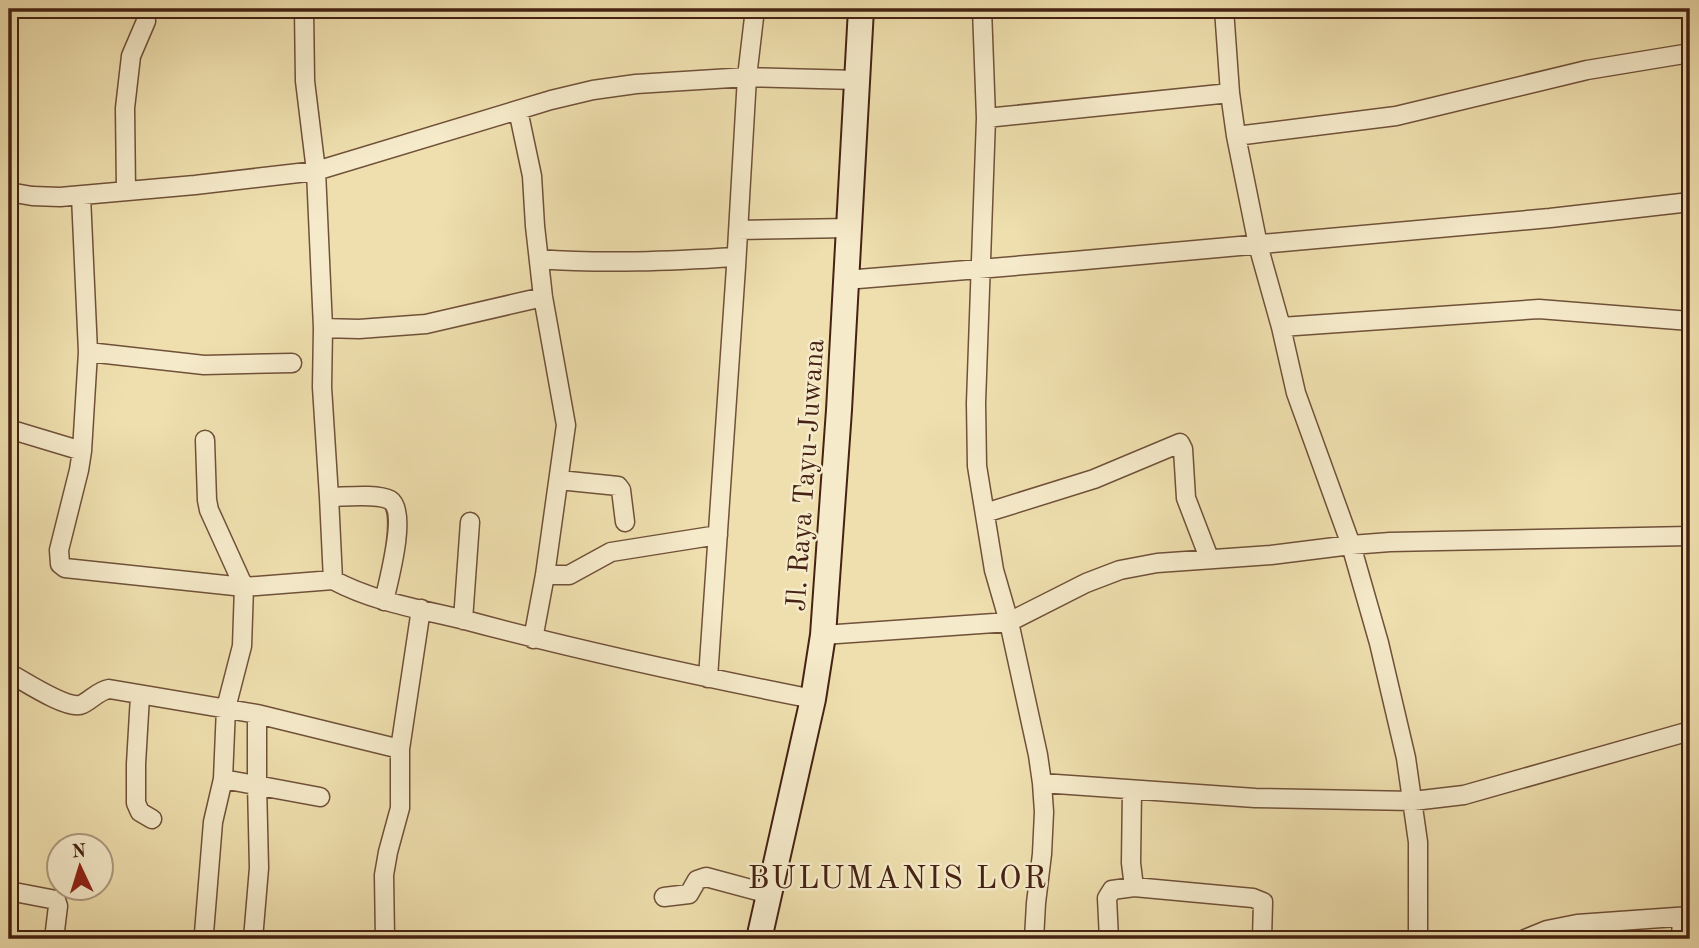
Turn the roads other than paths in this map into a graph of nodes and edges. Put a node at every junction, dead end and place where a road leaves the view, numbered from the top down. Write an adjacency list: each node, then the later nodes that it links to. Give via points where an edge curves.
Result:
1 (304, 9): 14 (street, via 305,81)
2 (755, 9): 8 (street)
3 (860, 9): 9 (main road, Jl. Raya Tayu-Juwana)
4 (982, 9): 12 (street)
5 (1224, 9): 10 (street)
6 (146, 21): 15 (street, via 131,56 125,108)
7 (1690, 53): 13 (street, via 1587,70 1396,116)
8 (747, 77): 9 (street); 11 (street, via 636,84); 20 (street)
9 (857, 80): 19 (main road, Jl. Raya Tayu-Juwana)
10 (1230, 93): 12 (street); 13 (street)
11 (517, 110): 14 (street); 23 (street, via 532,176)
12 (986, 118): 24 (street)
13 (1236, 136): 21 (street)
14 (316, 171): 15 (street); 29 (street)
15 (126, 191): 17 (street)
16 (9, 192): 17 (street)
17 (81, 195): 30 (street)
18 (1690, 202): 21 (street)
19 (849, 228): 20 (street); 25 (main road, Jl. Raya Tayu-Juwana)
20 (738, 230): 22 (street)
21 (1258, 245): 24 (street); 28 (street)
22 (736, 257): 23 (street, via 605,262); 40 (street)
23 (539, 259): 26 (street)
24 (980, 269): 25 (street); 37 (street, via 977,466)
25 (846, 280): 51 (main road, Jl. Raya Tayu-Juwana)
26 (543, 297): 29 (street, via 426,324); 35 (street, via 566,425)
27 (1690, 321): 28 (street, via 1539,309)
28 (1281, 327): 42 (street, via 1296,393)
29 (323, 328): 36 (street)
30 (88, 352): 31 (street, via 204,365); 34 (street)
31 (292, 363)
32 (9, 429): 34 (street)
33 (205, 440): 46 (street, via 209,510)
34 (82, 450): 46 (street, via 59,550 60,564)
35 (559, 480): 39 (street, via 618,486); 44 (street)
36 (329, 497): 45 (street); 47 (street, via 378,497 394,504 397,538)
37 (985, 513): 43 (street, via 1094,479 1180,443 1186,498); 50 (street)
38 (470, 522): 49 (street)
39 (625, 522)
40 (718, 535): 44 (street, via 611,552 569,575); 54 (street)
41 (1690, 536): 42 (street)
42 (1351, 545): 43 (street); 66 (street, via 1382,656)
43 (1209, 558): 50 (street, via 1120,570)
44 (545, 575): 52 (street)
45 (333, 580): 46 (street); 47 (street)
46 (244, 587): 57 (street, via 242,646)
47 (384, 601): 48 (street)
48 (421, 609): 49 (street); 60 (street)
49 (463, 620): 52 (street)
50 (1009, 622): 51 (street); 62 (street)
51 (823, 635): 56 (main road, Jl. Raya Tayu-Juwana)
52 (533, 639): 54 (street)
53 (9, 673): 55 (street, via 72,705 109,689)
54 (708, 678): 56 (street)
55 (140, 696): 57 (street); 67 (street, via 136,803)
56 (814, 699): 70 (main road, Jl. Raya Tayu-Juwana)
57 (226, 708): 58 (street); 61 (street)
58 (257, 714): 60 (street); 63 (street)
59 (1690, 731): 66 (street, via 1464,794)
60 (400, 749): 76 (street, via 400,808 384,875)
61 (223, 779): 63 (street); 74 (street, via 213,822)
62 (1042, 783): 64 (street); 78 (street, via 1042,854)
63 (257, 784): 65 (street); 75 (street, via 259,868)
64 (1132, 790): 66 (street); 68 (street)
65 (320, 797)
66 (1413, 801): 81 (street, via 1418,842)
67 (152, 819)
68 (1134, 887): 79 (street, via 1112,890 1107,898); 80 (street, via 1263,902)
69 (9, 891): 73 (street, via 56,900)
70 (769, 894): 71 (street, via 706,877 697,880 689,894); 77 (main road, Jl. Raya Tayu-Juwana)
71 (664, 897)
72 (1686, 917): 82 (street, via 1577,924); 83 (street)
73 (54, 939)
74 (207, 939)
75 (253, 939)
76 (384, 939)
77 (759, 939)
78 (1034, 939)
79 (1109, 939)
80 (1262, 939)
81 (1418, 939)
82 (1525, 939)
83 (1681, 939)

